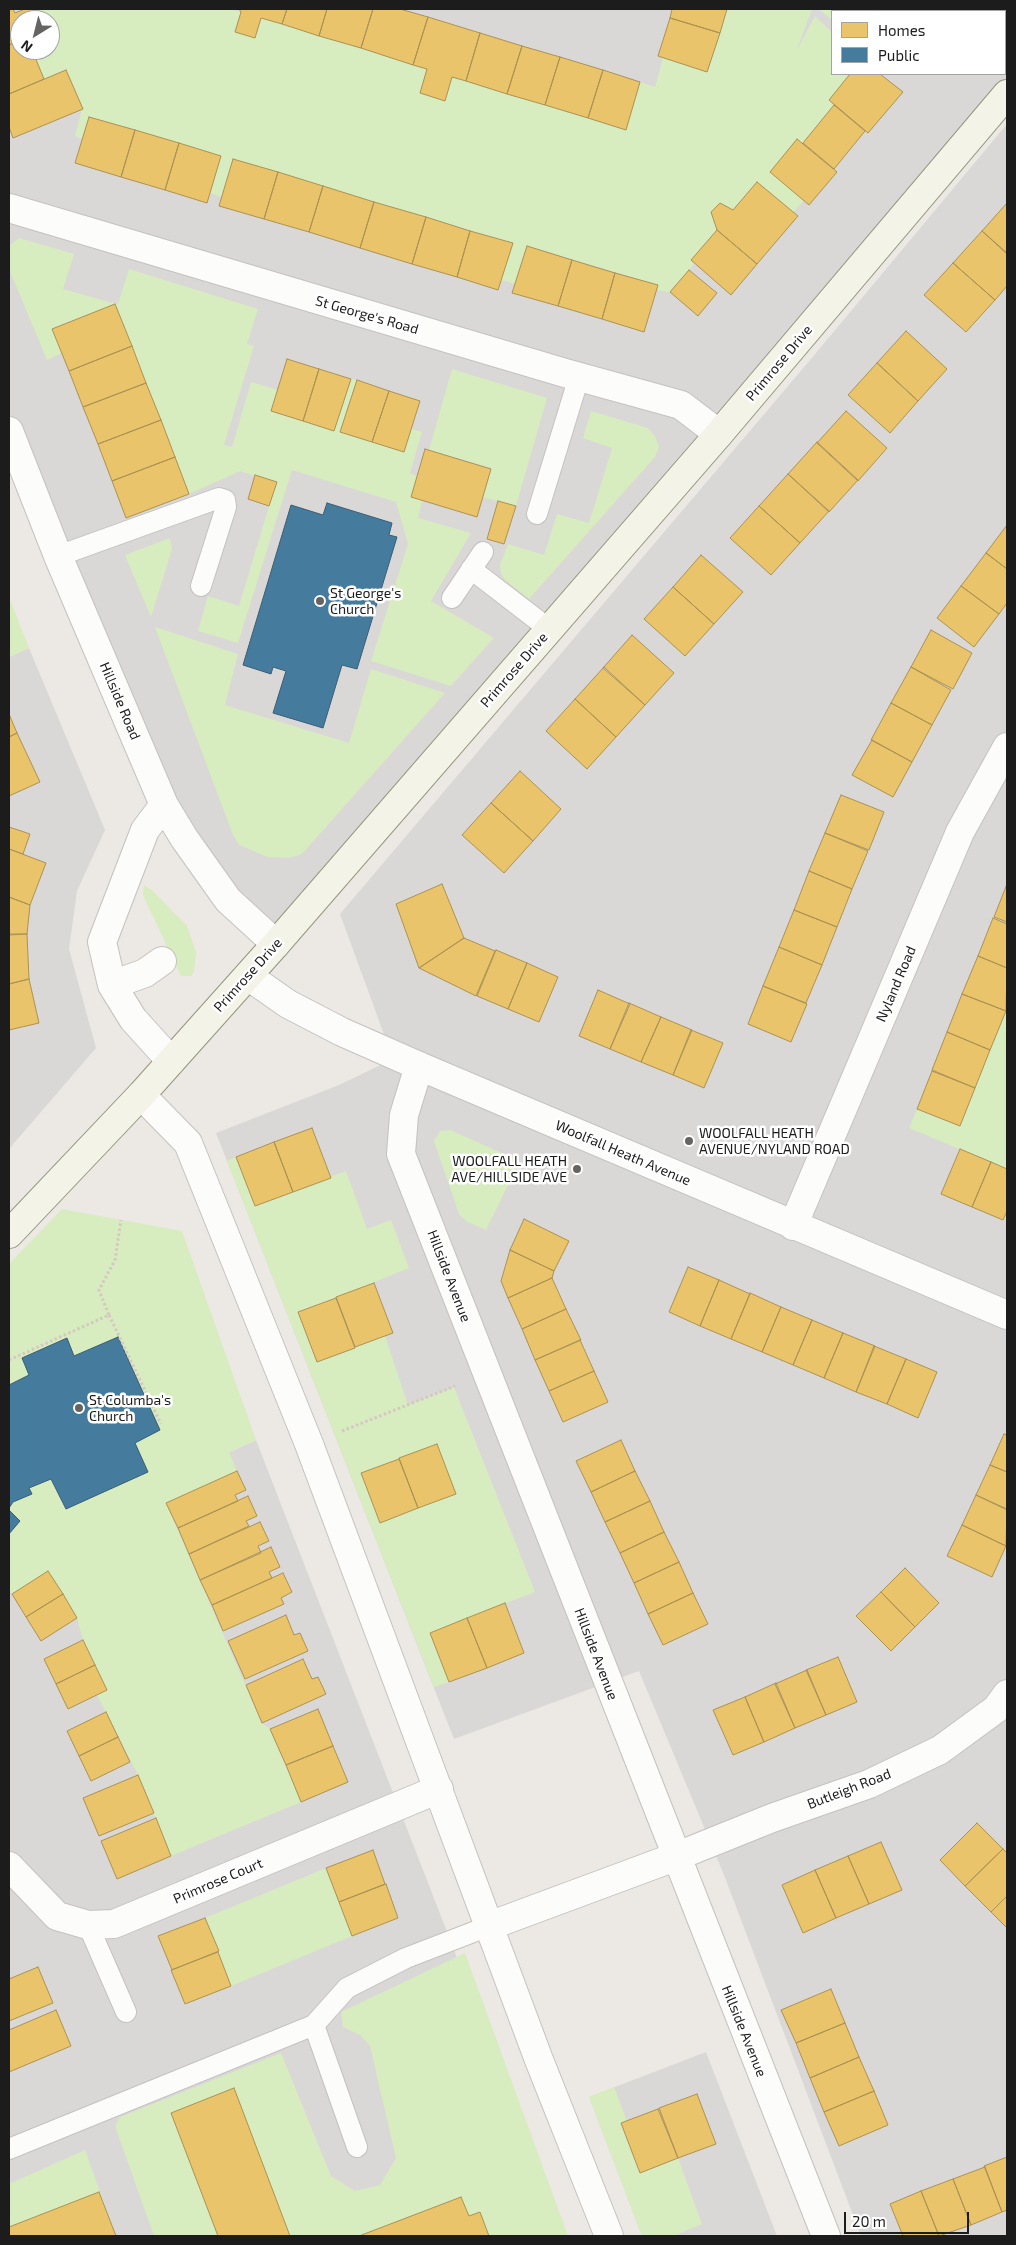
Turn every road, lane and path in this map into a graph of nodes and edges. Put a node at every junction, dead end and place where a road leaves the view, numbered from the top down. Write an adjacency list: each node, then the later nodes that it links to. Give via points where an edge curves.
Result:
1 (1007, 94): 5 (street, Primrose Drive)
2 (9, 208): 3 (street, St George's Road)
3 (579, 377): 5 (street, St George's Road, via 682,404); 6 (lane)
4 (9, 431): 8 (street, Hillside Road)
5 (719, 434): 12 (street, Primrose Drive)
6 (537, 514)
7 (483, 552): 9 (lane)
8 (58, 556): 10 (lane, via 219,498 225,500 226,507); 14 (street, Hillside Road)
9 (471, 569): 11 (lane); 12 (lane)
10 (201, 586)
11 (452, 598)
12 (549, 629): 15 (street, Primrose Drive)
13 (1007, 747): 23 (street, Nyland Road, via 960,832)
14 (164, 806): 15 (street, Hillside Road, via 228,900); 18 (street, via 145,830 102,942)
15 (276, 944): 17 (street, Primrose Drive)
16 (162, 961): 18 (street)
17 (248, 976): 19 (street, Primrose Drive); 20 (street, Woolfall Heath Avenue, via 295,1008)
18 (112, 986): 19 (street, via 133,1019)
19 (171, 1061): 21 (street, Primrose Drive)
20 (419, 1066): 23 (street, Woolfall Heath Avenue); 28 (street, Hillside Avenue, via 404,1115 401,1154)
21 (141, 1095): 24 (street, Primrose Drive); 30 (street, via 188,1143)
22 (120, 1220): 25 (path, via 116,1260 99,1290)
23 (794, 1226): 26 (street, Woolfall Heath Avenue)
24 (9, 1234)
25 (110, 1315): 27 (path); 29 (path)
26 (1007, 1315)
27 (9, 1360)
28 (486, 1374): 30 (path); 33 (street, Hillside Avenue)
29 (161, 1424)
30 (309, 1444): 32 (street)
31 (1003, 1708): 33 (street, Butleigh Road, via 940,1750 869,1784)
32 (439, 1789): 35 (street, Primrose Court, via 114,1924); 36 (street)
33 (675, 1857): 36 (street, Butleigh Road); 42 (street, Hillside Avenue)
34 (9, 1866): 35 (street, Primrose Court, via 57,1916)
35 (88, 1925): 37 (lane)
36 (489, 1926): 38 (lane, via 406,1958 347,1988); 41 (street)
37 (126, 2012)
38 (314, 2025): 39 (lane); 40 (lane)
39 (357, 2147)
40 (9, 2149)
41 (609, 2236)
42 (826, 2236)

